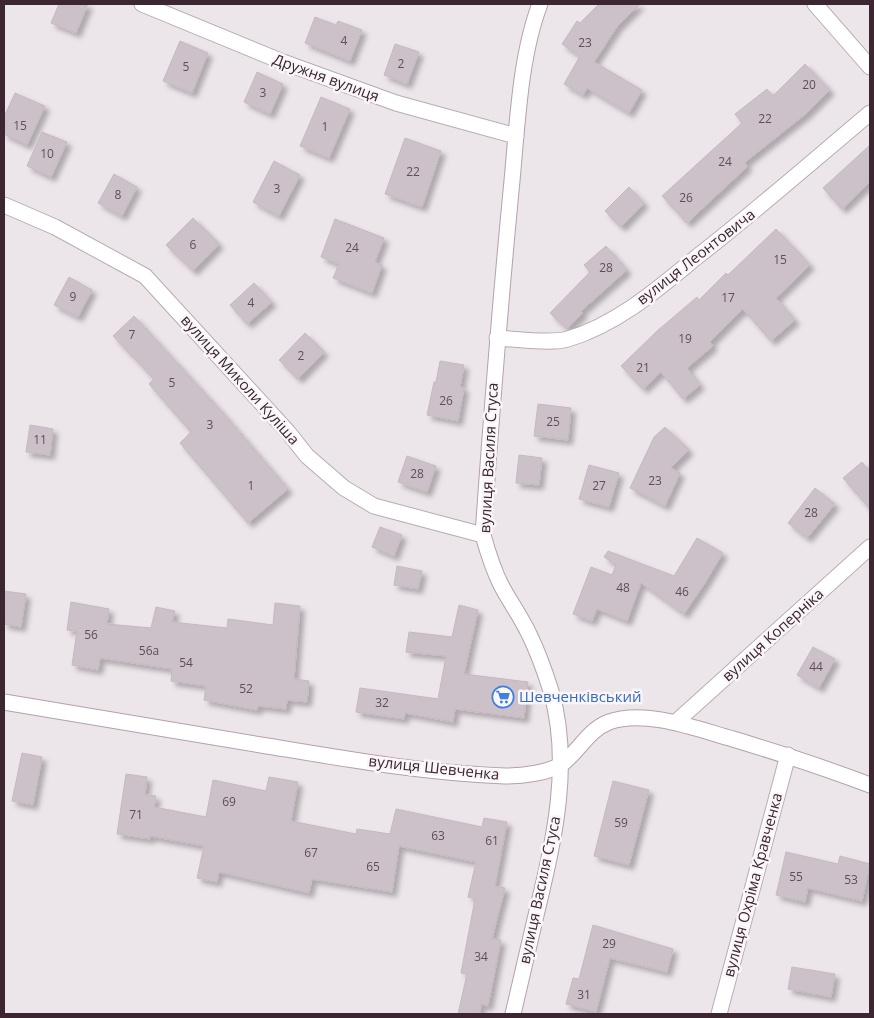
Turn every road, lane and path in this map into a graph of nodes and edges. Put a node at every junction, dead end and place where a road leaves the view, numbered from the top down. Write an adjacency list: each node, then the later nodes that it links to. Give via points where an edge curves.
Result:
1 (142, 4): 6 (street, Дружня вулиця, via 283,62 396,103)
2 (540, 4): 6 (street, вулиця Василя Стуса, via 528,48)
3 (815, 4): 4 (street)
4 (870, 67)
5 (870, 113): 8 (street, вулиця Леонтовича, via 746,219 611,322 567,340)
6 (516, 136): 8 (street, вулиця Василя Стуса)
7 (4, 205): 9 (street, вулиця Миколи Куліша, via 55,227 145,276 307,456 344,488 374,506)
8 (497, 338): 9 (street, вулиця Василя Стуса)
9 (483, 535): 14 (street, вулиця Василя Стуса, via 489,560 529,634 551,692)
10 (870, 546): 12 (street, вулиця Коперніка)
11 (4, 702): 14 (street, вулиця Шевченка, via 354,760 470,774 515,776)
12 (676, 722): 13 (street, вулиця Шевченка); 14 (street, вулиця Шевченка, via 629,718 609,722 594,731)
13 (788, 755): 15 (street, вулиця Шевченка); 17 (street, вулиця Охріма Кравченка)
14 (561, 765): 16 (street, вулиця Василя Стуса, via 551,853)
15 (870, 785)
16 (513, 1014)
17 (719, 1014)

